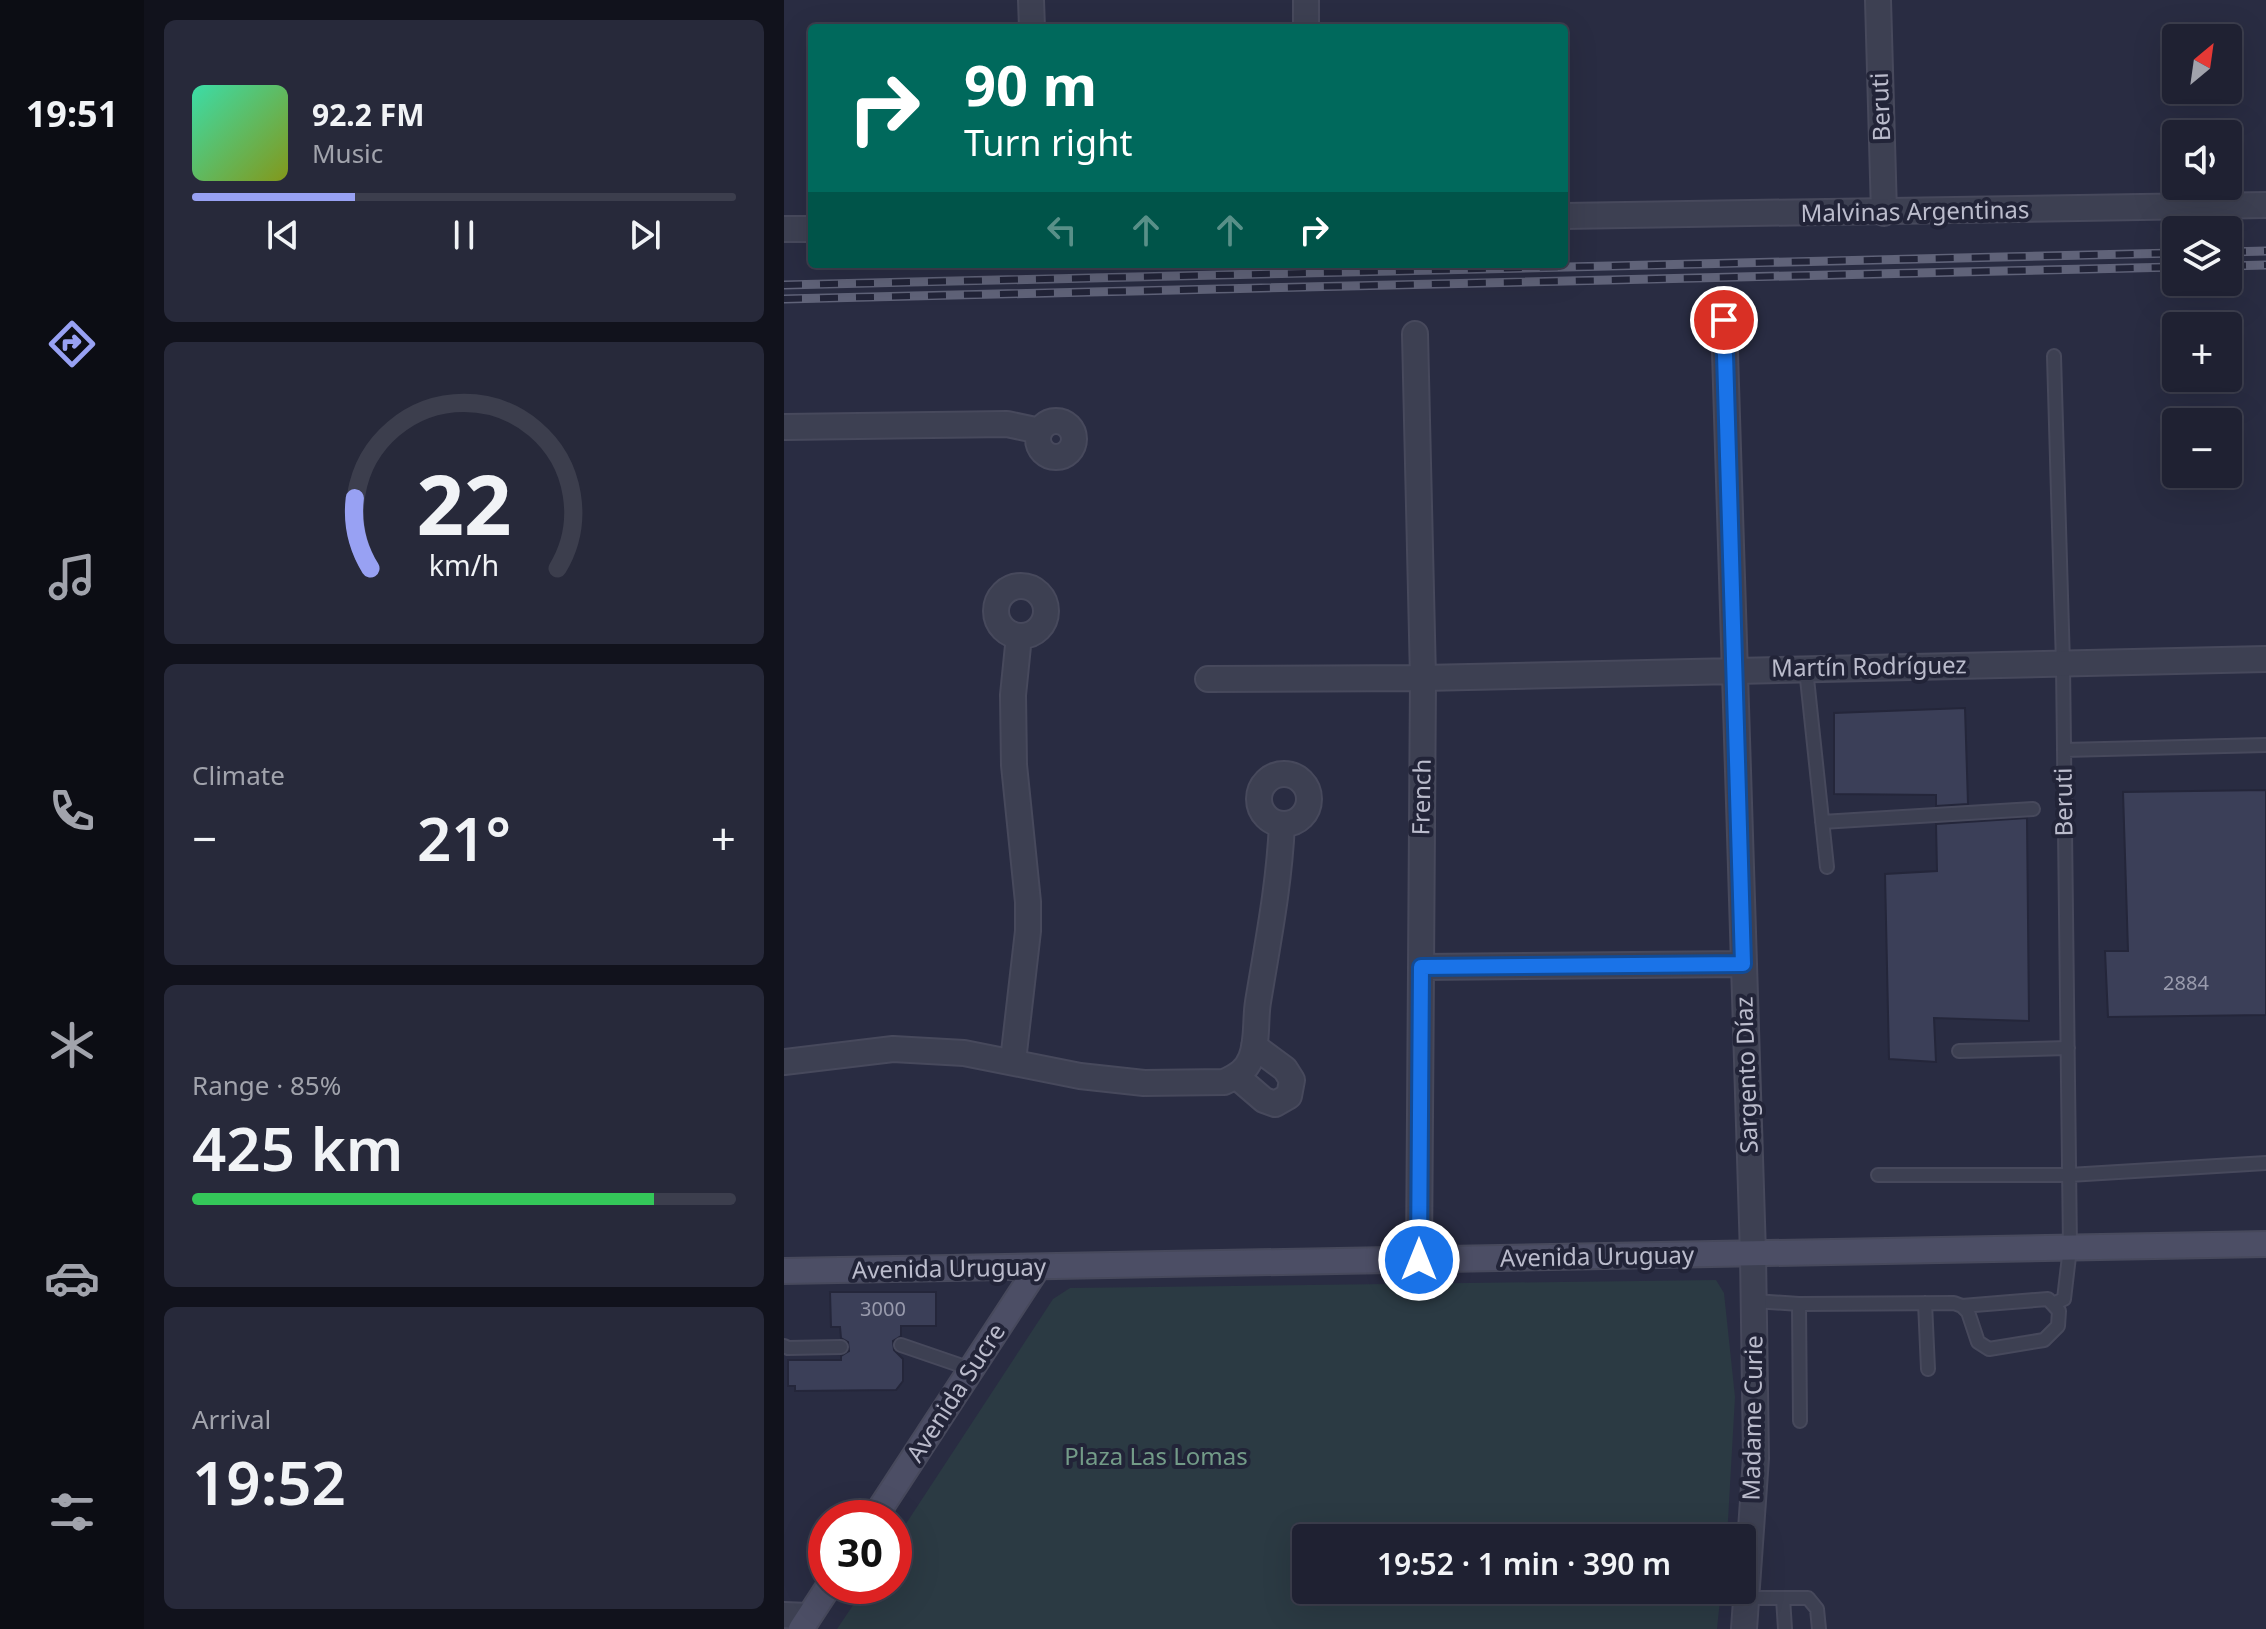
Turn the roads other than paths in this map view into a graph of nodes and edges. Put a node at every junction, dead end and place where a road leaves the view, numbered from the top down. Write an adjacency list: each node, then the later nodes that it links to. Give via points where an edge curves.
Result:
1 (1031, 0): 4 (street)
2 (1306, 0): 5 (street)
3 (1878, 0): 7 (street, Beruti)
4 (1032, 24)
5 (1306, 24)
6 (2266, 205): 7 (street, Malvinas Argentinas)
7 (1884, 213): 8 (street, Malvinas Argentinas)
8 (1568, 216)
9 (784, 229): 10 (street)
10 (808, 229)
11 (1724, 320): 20 (street, Sargento Díaz)
12 (1415, 334): 21 (street, French)
13 (2054, 356): 18 (lane, Beruti)
14 (784, 427): 15 (street, via 1007,424)
15 (1040, 431)
16 (1019, 636): 34 (street, via 1014,765 1028,931)
17 (2266, 659): 18 (street, Martín Rodríguez)
18 (2063, 664): 19 (street, Martín Rodríguez); 24 (lane, Beruti)
19 (1806, 669): 20 (street, Martín Rodríguez); 26 (lane)
20 (1733, 670): 21 (street, Martín Rodríguez); 29 (street, Sargento Díaz)
21 (1423, 678): 22 (street, Martín Rodríguez); 30 (street, French)
22 (1208, 679)
23 (2266, 745): 24 (lane)
24 (2064, 750): 32 (lane, Beruti)
25 (2033, 809): 26 (lane)
26 (1822, 822): 28 (lane)
27 (1282, 824): 31 (street, via 1278,892)
28 (1827, 867)
29 (1743, 964): 30 (street); 42 (street, Sargento Díaz)
30 (1421, 967): 43 (street, French)
31 (1254, 1046): 36 (street); 36 (street, via 1285,1069 1292,1080 1289,1096 1275,1104 1264,1100)
32 (2068, 1048): 33 (lane); 39 (lane, Beruti)
33 (1959, 1051)
34 (1013, 1061): 35 (street, via 893,1049); 36 (street, via 1144,1083 1224,1082)
35 (784, 1062)
36 (1236, 1076)
37 (2266, 1163): 39 (lane)
38 (1878, 1175): 39 (lane)
39 (2069, 1175): 41 (lane, Beruti)
40 (2266, 1244): 41 (main road, Avenida Uruguay)
41 (2070, 1248): 42 (main road, Avenida Uruguay); 48 (lane, Beruti, via 2064,1299)
42 (1753, 1254): 43 (main road, Avenida Uruguay); 46 (street, Madame Curie)
43 (1419, 1260): 44 (main road, Avenida Uruguay)
44 (1038, 1267): 45 (main road, Avenida Uruguay); 54 (main road, Avenida Sucre)
45 (784, 1271)
46 (1754, 1301): 49 (lane); 58 (street, Madame Curie)
47 (1925, 1303): 49 (lane); 50 (lane); 55 (lane)
48 (2055, 1303): 50 (lane, via 2048,1299); 50 (lane, via 2058,1326 2051,1336 1989,1349 1978,1342)
49 (1799, 1304): 56 (lane)
50 (1962, 1306)
51 (901, 1345): 54 (lane)
52 (784, 1346): 53 (lane)
53 (841, 1347)
54 (971, 1369): 57 (main road, Avenida Sucre)
55 (1928, 1369)
56 (1800, 1421)
57 (886, 1500)
58 (1751, 1524)
59 (1756, 1598): 60 (lane)
60 (1783, 1598): 66 (lane); 67 (lane, via 1814,1602)
61 (817, 1604): 64 (main road)
62 (1746, 1604): 65 (street, Madame Curie)
63 (784, 1615): 64 (street)
64 (805, 1622)
65 (1744, 1629)
66 (1785, 1629)
67 (1819, 1629)

